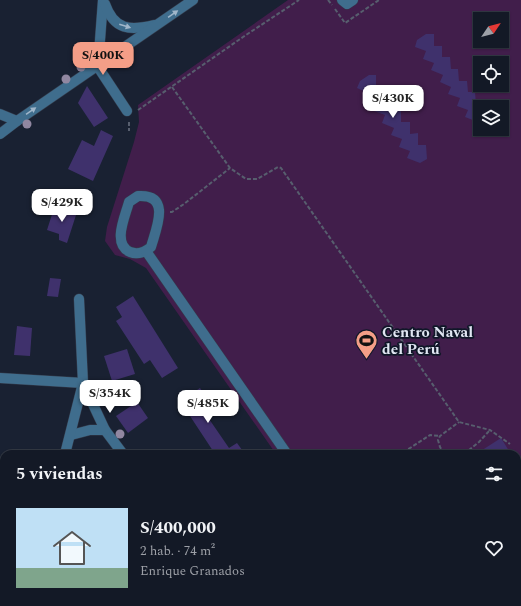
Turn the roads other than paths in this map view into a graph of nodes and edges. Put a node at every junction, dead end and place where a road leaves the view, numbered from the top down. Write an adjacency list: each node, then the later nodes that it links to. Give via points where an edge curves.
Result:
1 (103, 0): 5 (street, one-way to 5, via 108,14 118,24 128,28 140,28); 6 (street)
2 (193, 0): 5 (street, one-way to 2)
3 (342, 0): 4 (street, via 346,4)
4 (353, 0)
5 (160, 23): 6 (street)
6 (98, 67): 8 (street); 9 (street, one-way to 6)
7 (0, 114): 9 (street)
8 (130, 114)
9 (17, 121): 10 (street)
10 (0, 134)
11 (146, 251): 11 (street, via 151,247 160,211 154,200 138,196 129,202 120,237 121,243 129,251); 19 (street)
12 (79, 299): 14 (street)
13 (0, 378): 14 (street)
14 (82, 383): 15 (street); 16 (street)
15 (106, 430): 16 (street, via 90,430); 18 (street)
16 (71, 435): 17 (street)
17 (66, 450)
18 (120, 450)
19 (283, 450)

